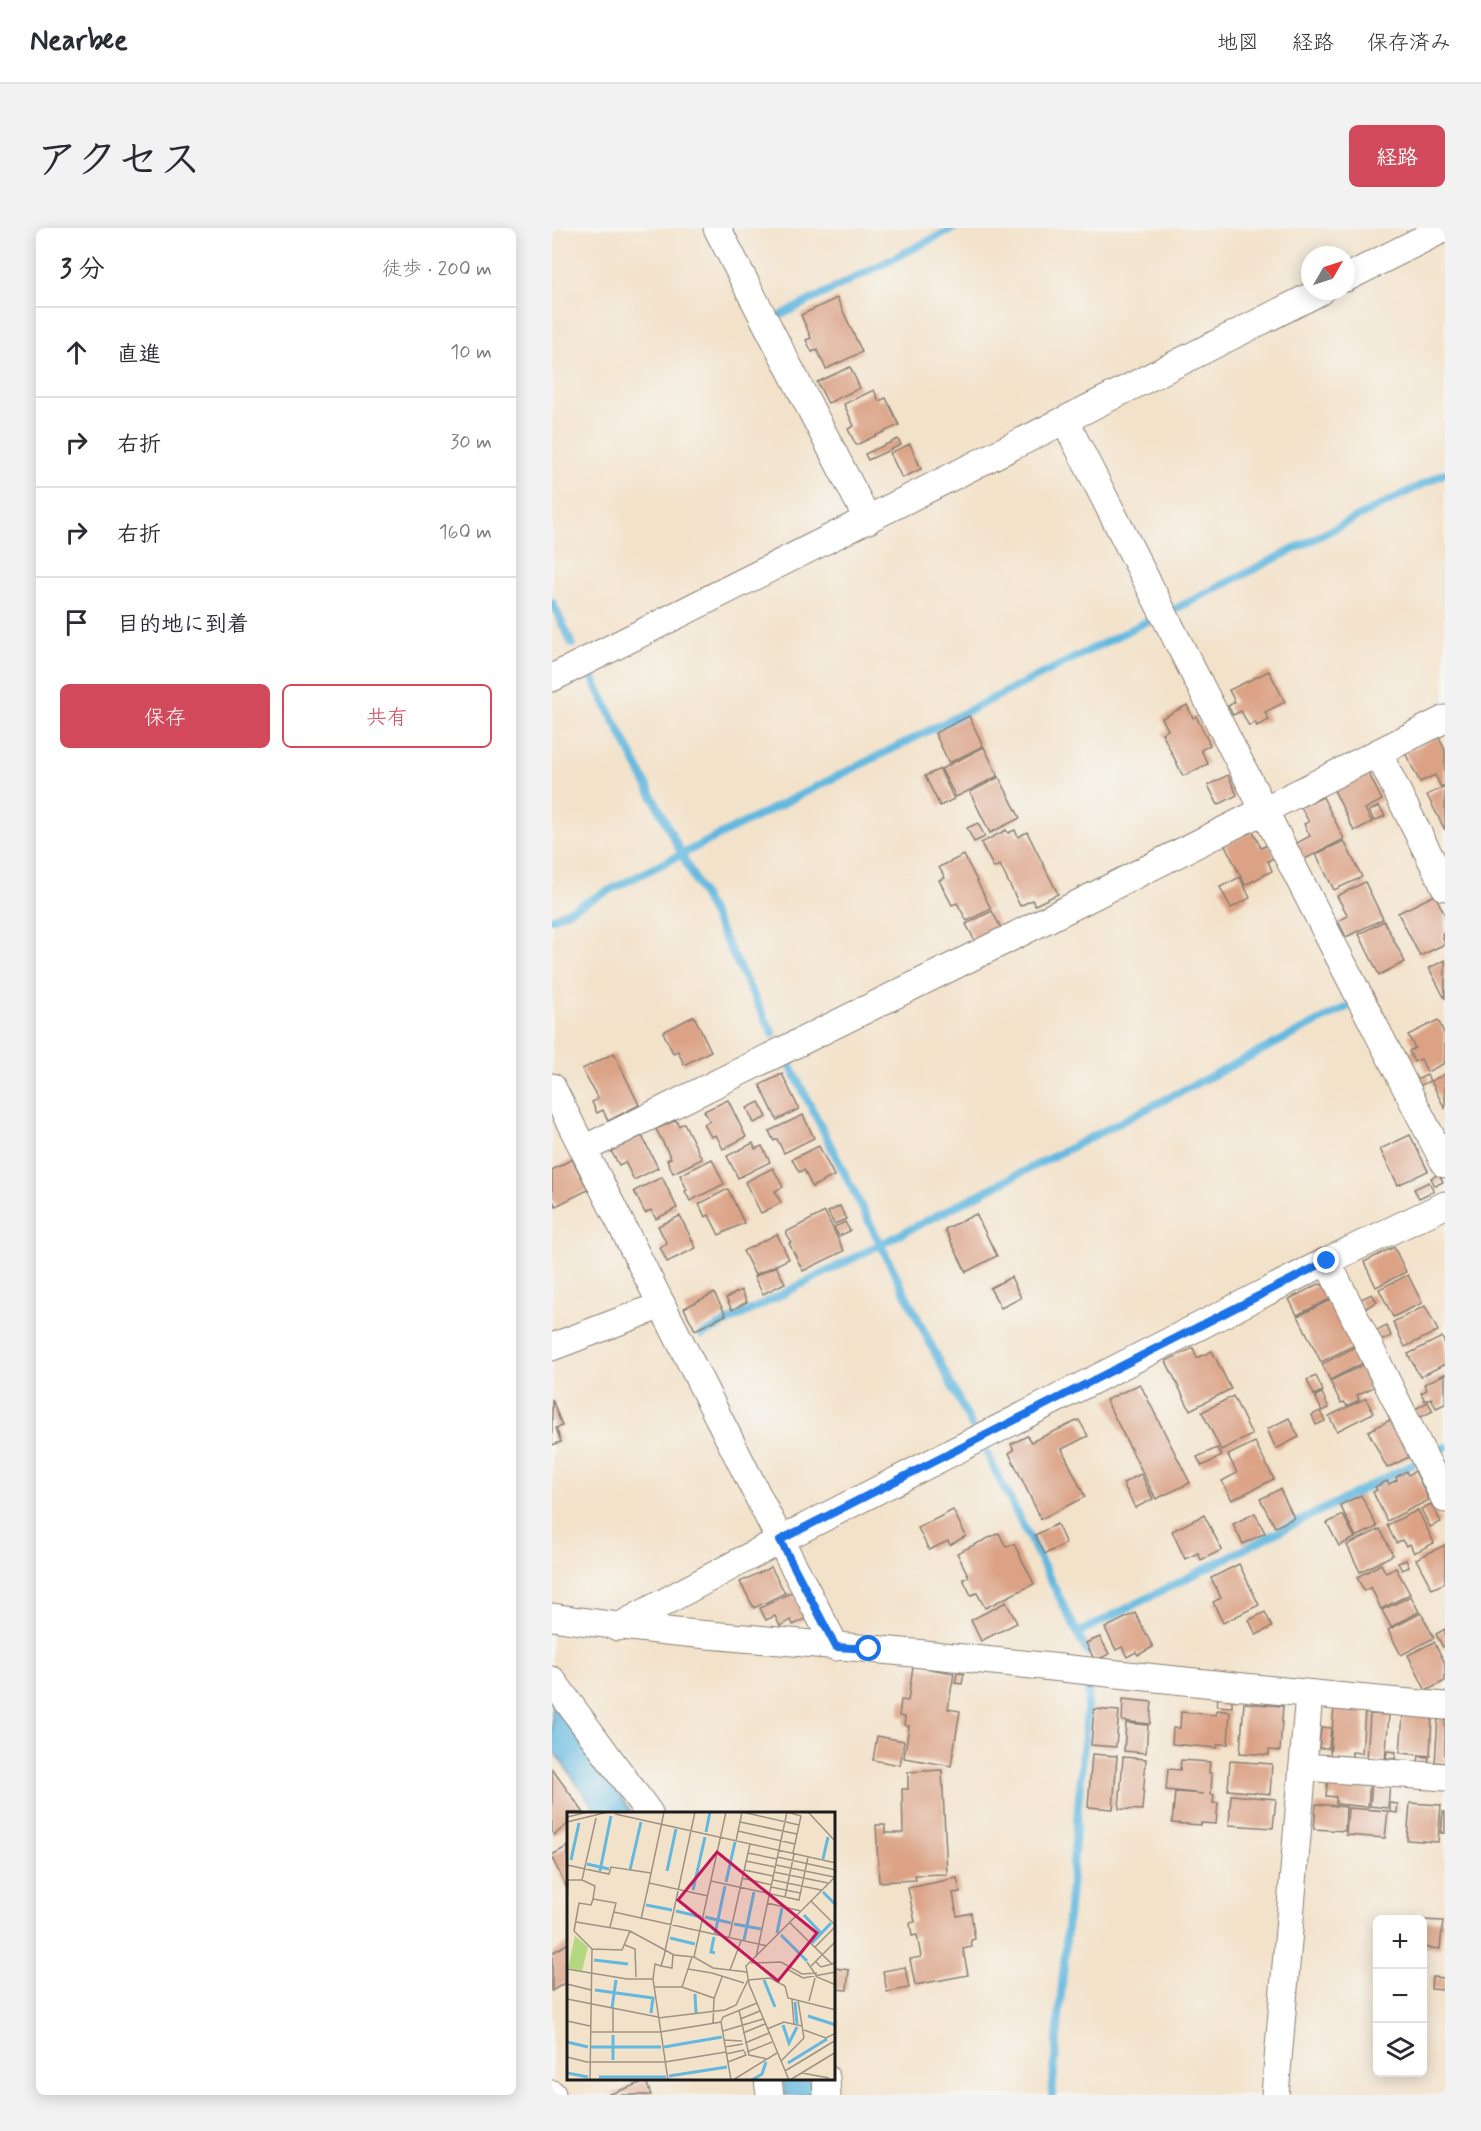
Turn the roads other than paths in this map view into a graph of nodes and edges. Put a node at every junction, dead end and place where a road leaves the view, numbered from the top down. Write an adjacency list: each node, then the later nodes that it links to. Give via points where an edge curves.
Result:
1 (717, 228): 6 (street)
2 (1445, 228): 3 (street)
3 (1355, 273)
4 (1303, 300): 5 (street)
5 (1065, 421): 6 (street); 10 (street)
6 (868, 520): 7 (street)
7 (552, 678)
8 (1445, 719): 9 (street)
9 (1378, 753): 10 (street); 11 (street)
10 (1264, 810): 13 (street); 14 (street)
11 (1445, 887)
12 (552, 1087): 13 (street)
13 (584, 1149): 17 (street)
14 (1445, 1164)
15 (1445, 1205): 16 (street)
16 (1327, 1261): 19 (street); 20 (street)
17 (662, 1305): 18 (street); 20 (street)
18 (552, 1347)
19 (1445, 1499)
20 (780, 1540): 22 (street); 23 (street)
21 (552, 1617): 22 (street)
22 (618, 1627): 23 (street)
23 (836, 1647): 25 (street)
24 (552, 1680): 29 (street)
25 (1309, 1694): 26 (street); 27 (street)
26 (1445, 1706)
27 (1303, 1767): 28 (street); 32 (street)
28 (1445, 1777)
29 (648, 1812)
30 (826, 2080): 31 (street)
31 (827, 2095)
32 (1275, 2095)

